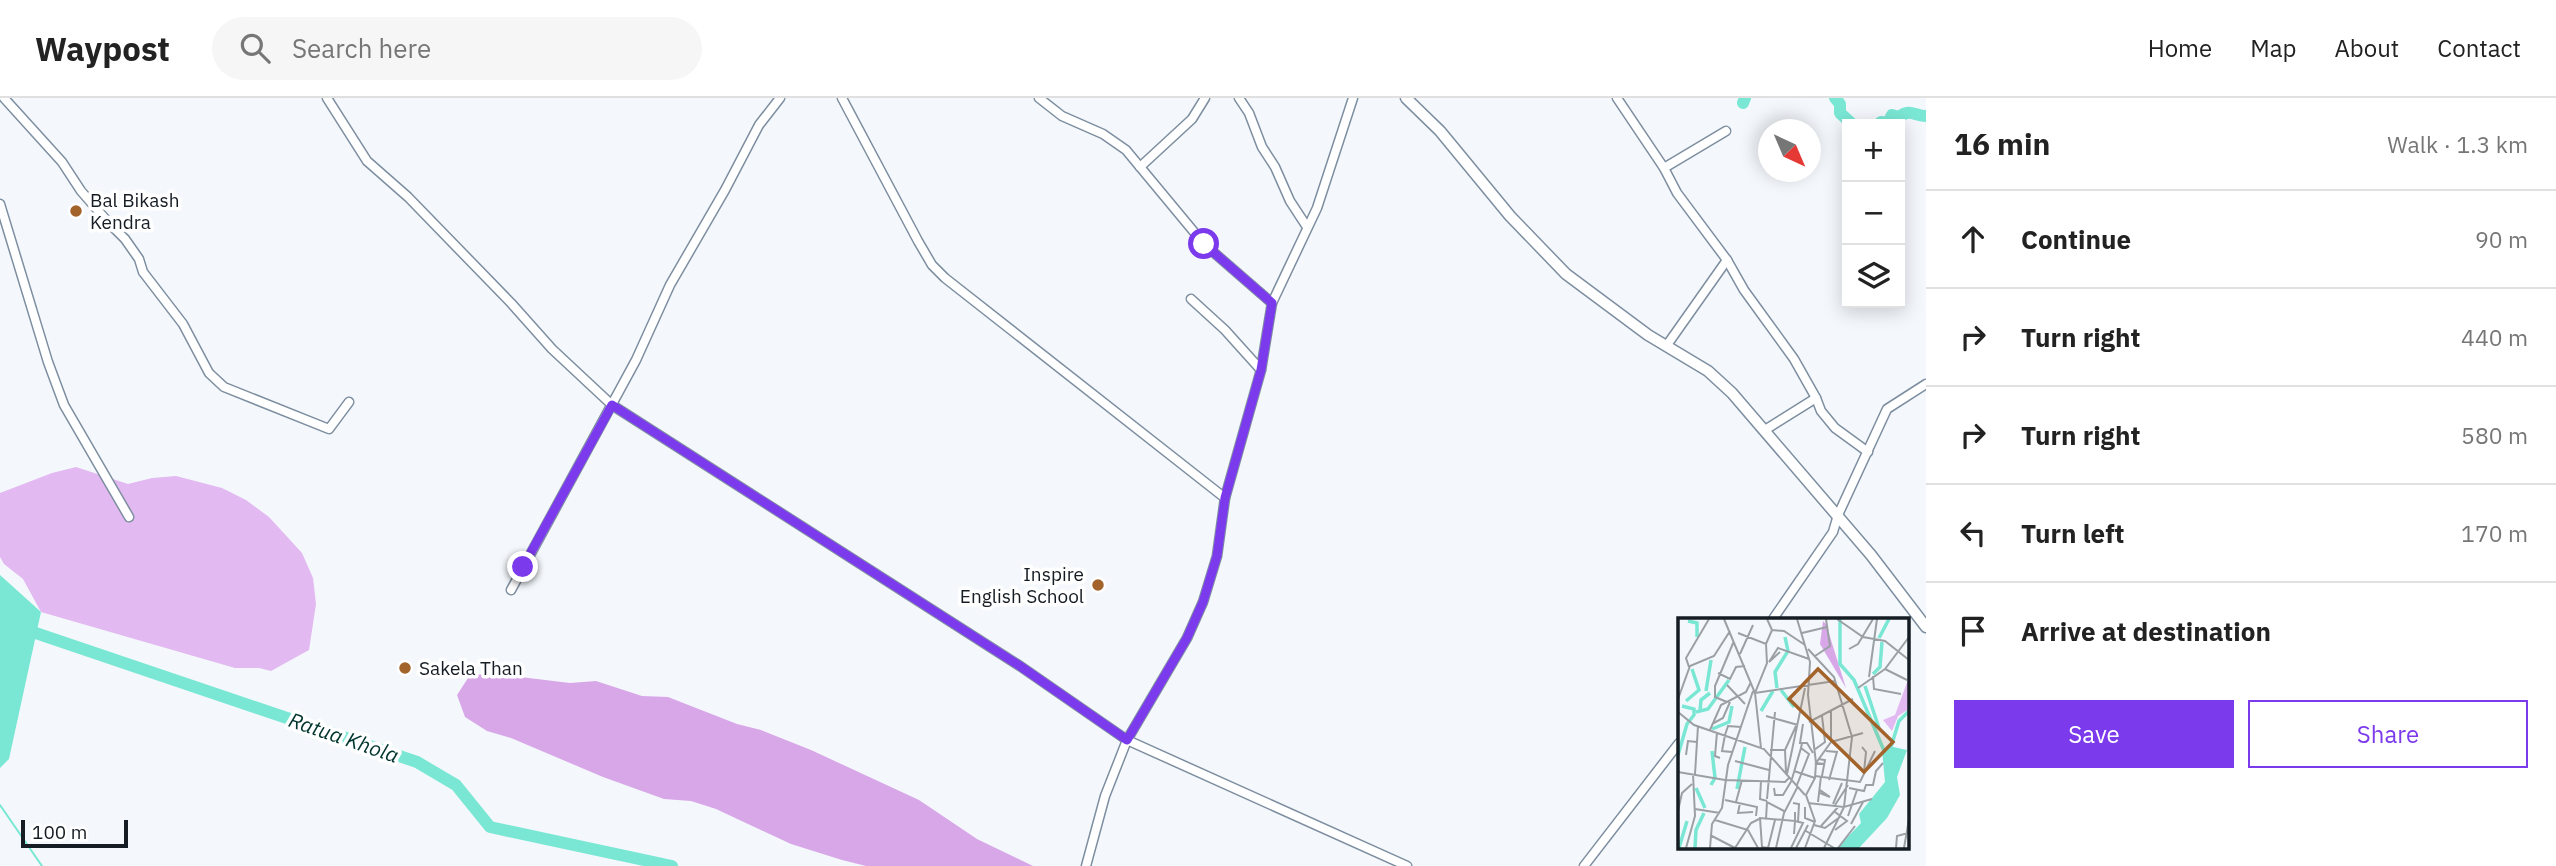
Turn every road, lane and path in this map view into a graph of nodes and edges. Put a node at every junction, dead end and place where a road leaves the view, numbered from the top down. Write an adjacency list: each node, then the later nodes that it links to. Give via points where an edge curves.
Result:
1 (4, 98): 23 (street, via 125,239 143,272 183,324 209,373 223,387 329,429)
2 (327, 98): 24 (street, via 368,162)
3 (780, 98): 24 (street, via 759,125 670,285)
4 (842, 98): 27 (street, via 932,265)
5 (1040, 98): 12 (street, via 1062,116 1126,150)
6 (1205, 98): 12 (street, via 1192,119)
7 (1239, 98): 15 (street)
8 (1353, 98): 15 (street)
9 (1406, 98): 19 (street, via 1566,274)
10 (1617, 98): 13 (street)
11 (1726, 131): 13 (street)
12 (1140, 167): 18 (street, via 1204,244)
13 (1664, 168): 16 (street)
14 (0, 204): 29 (street, via 64,405)
15 (1307, 227): 18 (street)
16 (1727, 260): 19 (street); 22 (street)
17 (1191, 299): 20 (street)
18 (1272, 303): 20 (street)
19 (1667, 345): 25 (street, via 1708,371)
20 (1261, 370): 27 (street)
21 (1926, 384): 26 (street, via 1887,409)
22 (1816, 398): 25 (street); 26 (street, via 1835,428)
23 (349, 402)
24 (612, 405): 30 (street); 33 (street, via 1020,666)
25 (1765, 430): 28 (street)
26 (1868, 452): 28 (street)
27 (1225, 498): 33 (street, via 1217,556 1203,602)
28 (1838, 515): 31 (street, via 1832,533); 32 (street)
29 (129, 517)
30 (512, 590)
31 (1774, 618)
32 (1926, 627)
33 (1127, 740): 35 (street, via 1105,796); 36 (street)
34 (1678, 744): 37 (street)
35 (1086, 866)
36 (1407, 866)
37 (1584, 866)

